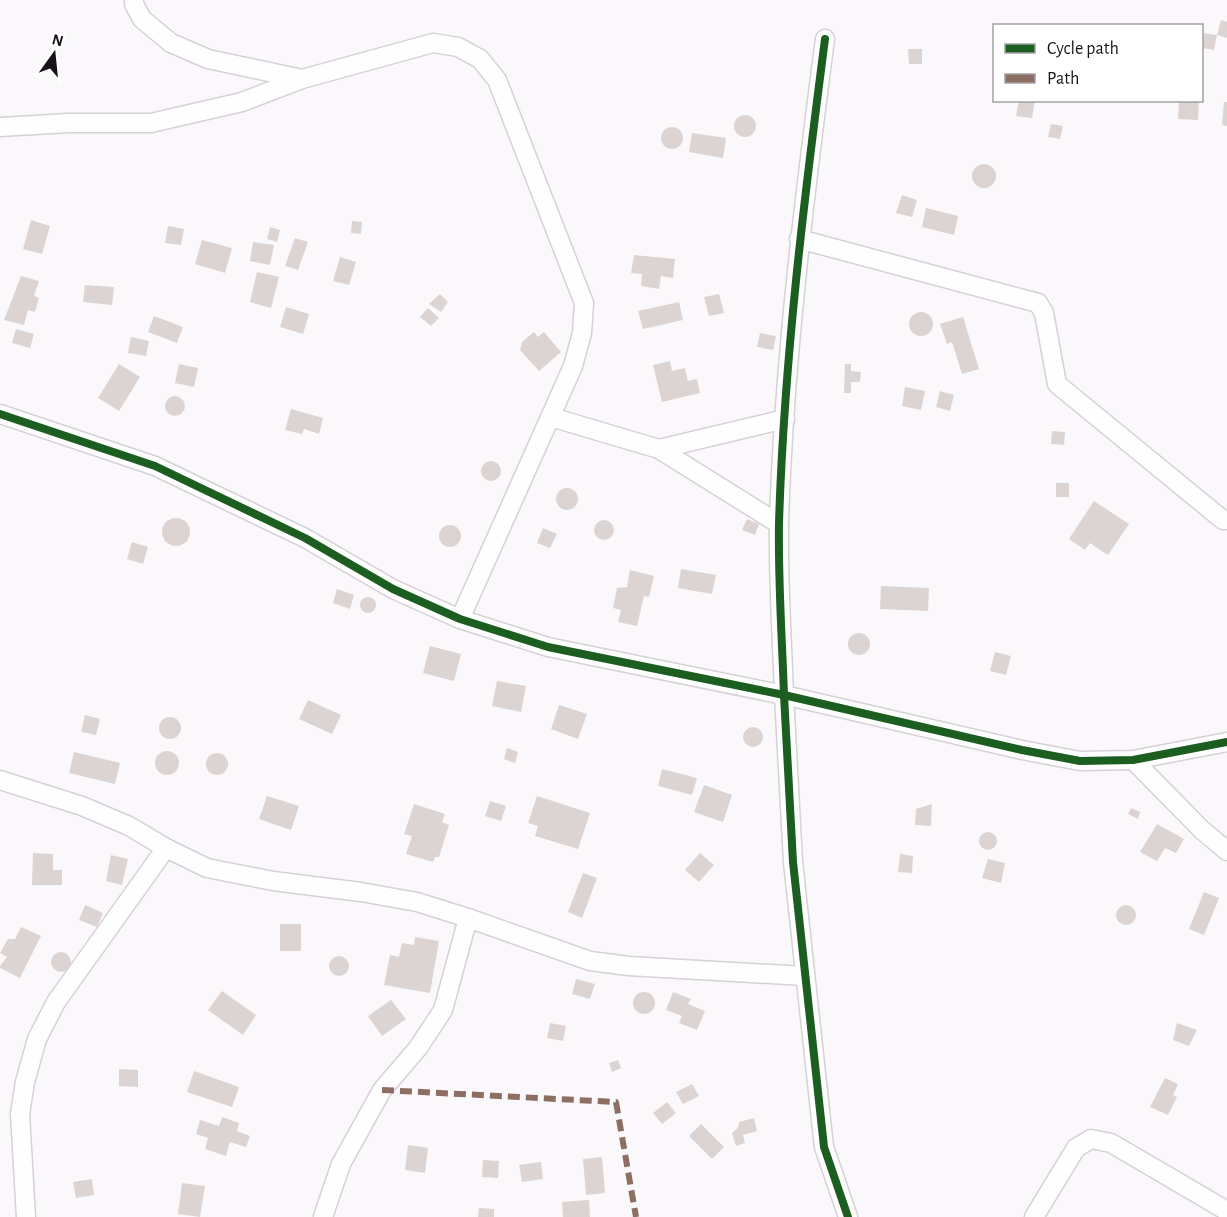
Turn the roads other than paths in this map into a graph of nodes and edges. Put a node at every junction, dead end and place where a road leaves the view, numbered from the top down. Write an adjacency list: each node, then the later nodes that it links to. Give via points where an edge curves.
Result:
1 (134, 0): 3 (street, via 142,19 171,43 208,59)
2 (825, 39): 5 (street)
3 (302, 79): 4 (street, via 212,111 151,123); 7 (street, via 433,43 458,47 480,59 497,80 585,303 576,355)
4 (0, 127)
5 (799, 239): 8 (street); 10 (street, via 1038,303 1044,313 1057,384)
6 (0, 414): 12 (street, via 155,466 305,538 393,589)
7 (551, 417): 9 (street); 12 (street)
8 (785, 419): 9 (street); 11 (street)
9 (659, 449): 11 (street)
10 (1227, 520)
11 (779, 524): 13 (street)
12 (460, 619): 13 (street, via 548,647)
13 (784, 695): 15 (street, via 1080,761); 20 (street, via 793,862)
14 (1227, 742): 15 (street)
15 (1133, 759): 18 (street, via 1202,830)
16 (0, 780): 17 (street, via 82,806 129,826)
17 (166, 848): 19 (street, via 207,868 417,902); 22 (street, via 56,1002 37,1039 20,1114)
18 (1227, 850)
19 (468, 918): 20 (street, via 590,960 629,966); 23 (street, via 443,1010 418,1048 382,1090 341,1164)
20 (805, 976): 24 (street, via 824,1147)
21 (1227, 1210): 25 (street, via 1111,1143 1092,1139 1076,1148)
22 (27, 1217)
23 (323, 1217)
24 (849, 1217)
25 (1034, 1217)

